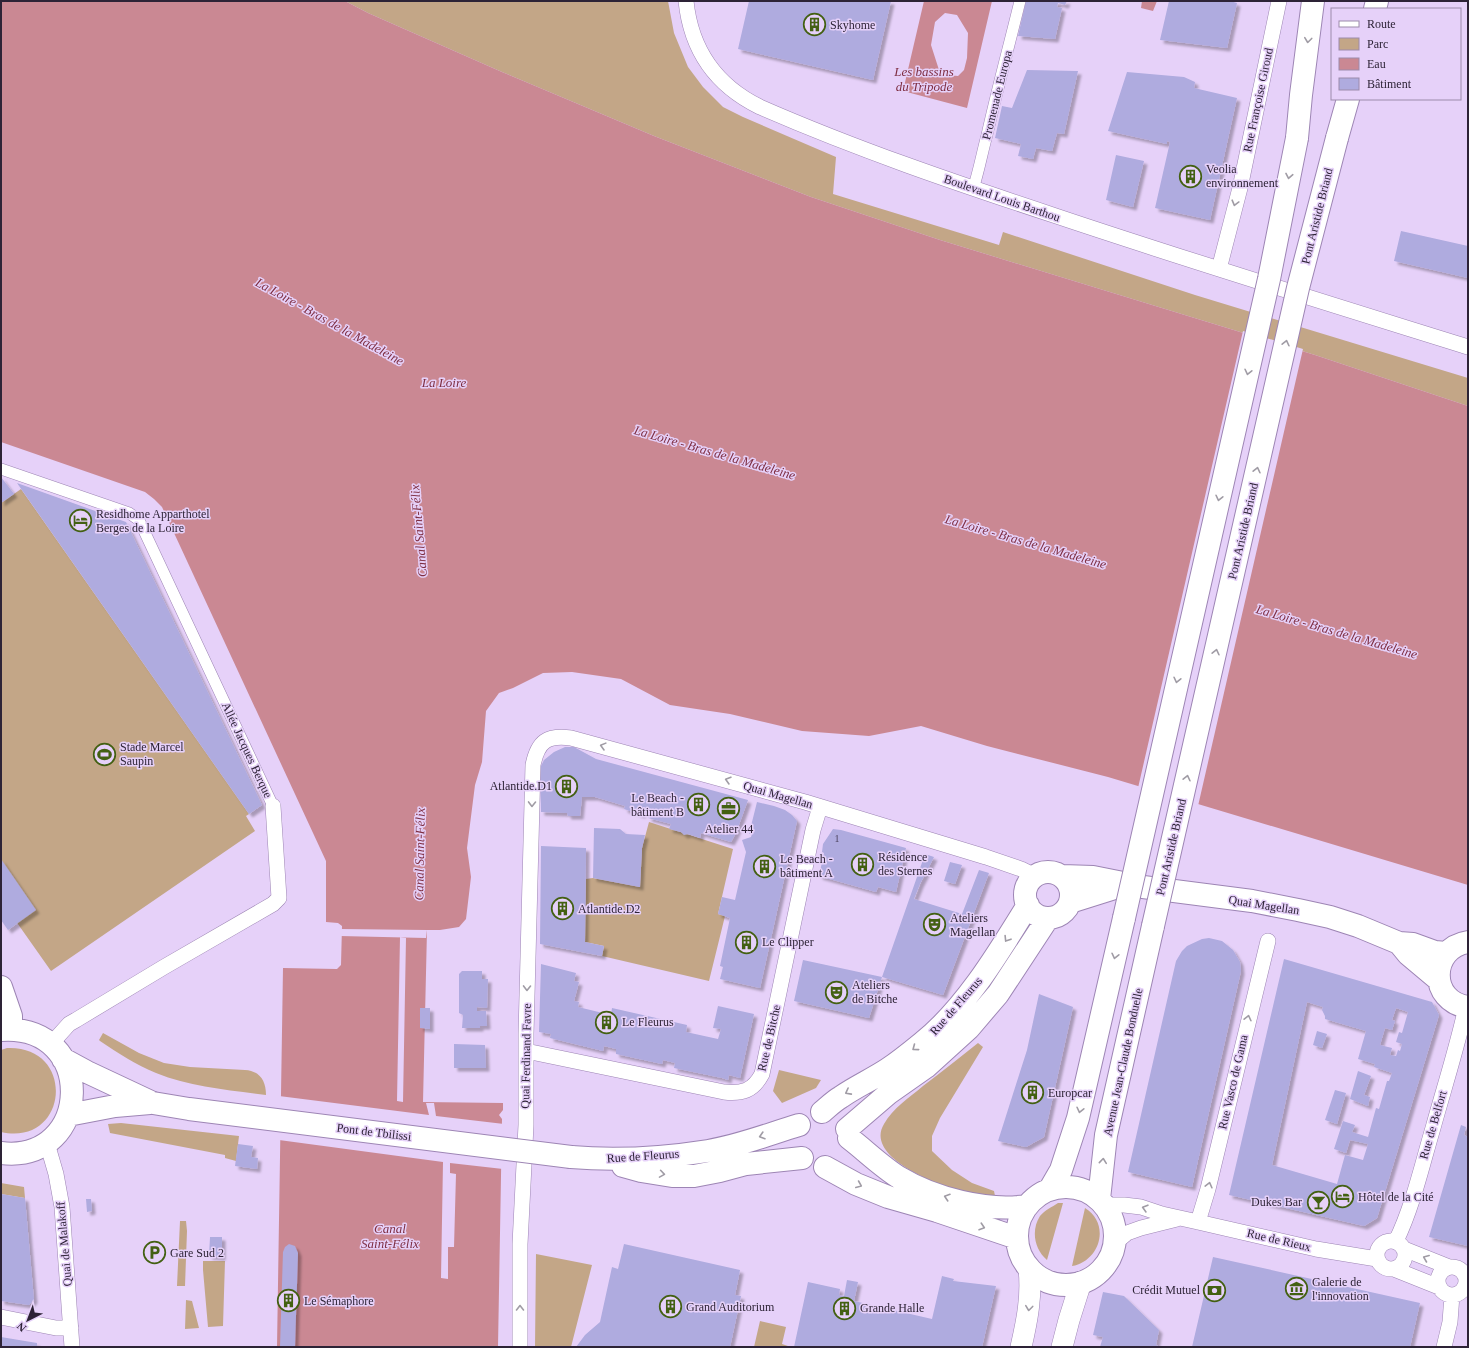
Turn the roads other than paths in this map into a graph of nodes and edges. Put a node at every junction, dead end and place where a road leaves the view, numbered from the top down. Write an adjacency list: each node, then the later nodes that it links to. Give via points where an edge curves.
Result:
1 (686, 1): 6 (street, Boulevard Louis Barthou, via 694,37 704,60 723,83 740,96 760,107 889,159)
2 (1020, 1): 6 (street, Promenade Europa)
3 (1279, 1): 7 (street, Rue Françoise Giroud, one-way to 7, via 1240,188)
4 (1313, 1): 42 (main road, one-way to 42, bridge, via 1300,95 1297,138 1267,286 1074,1131 1061,1170)
5 (1348, 100): 19 (main road, Pont Aristide Briand, one-way to 5, bridge, via 1298,288)
6 (973, 189): 7 (street, Boulevard Louis Barthou)
7 (1219, 269): 8 (street, Boulevard Louis Barthou)
8 (1468, 347)
9 (1, 469): 11 (street, Allée Jacques Berque, via 129,513 138,520)
10 (533, 765): 12 (street, Quai Magellan, one-way to 10, via 571,738 557,736 544,742 536,753); 31 (street, Quai Ferdinand Favre, one-way to 31)
11 (273, 806): 30 (street, Allée Jacques Berque, via 279,898 273,904 69,1024)
12 (820, 807): 13 (street, Quai Magellan, via 986,857); 31 (street, Rue de Bitche, via 762,1074 753,1086 745,1091 724,1092)
13 (1035, 876): 14 (main road, via 1051,872); 17 (main road, via 1025,892)
14 (1062, 876): 15 (main road, Quai Magellan, via 1093,877); 16 (main road, via 1070,887)
15 (1126, 884): 16 (main road, Quai Magellan); 21 (main road, Quai Magellan, via 1252,901 1298,910 1330,917)
16 (1070, 902): 18 (main road, via 1064,912)
17 (1028, 905): 18 (main road, via 1036,914); 24 (main road, Rue de Fleurus, one-way to 24)
18 (1048, 918): 27 (main road, Rue de Fleurus)
19 (1153, 926): 43 (main road, Avenue Jean-Claude Bonduelle, one-way to 19, via 1106,1135)
20 (1268, 941): 46 (street, Rue Vasco de Gama, one-way to 20)
21 (1398, 942): 23 (main road, Quai Magellan); 25 (main road, Quai Magellan, via 1408,954)
22 (1468, 942): 23 (main road, via 1458,944)
23 (1446, 953): 25 (main road, via 1440,965)
24 (980, 978): 27 (main road); 33 (main road, Rue de Fleurus, one-way to 33, via 956,1009 923,1043)
25 (1439, 980): 28 (main road, via 1448,998)
26 (1, 987): 29 (main road, via 11,1016)
27 (998, 994): 36 (main road, Rue de Fleurus, via 969,1028 926,1067 889,1093)
28 (1467, 1007): 49 (street, Rue de Belfort)
29 (6, 1029): 30 (main road, Pont de Tbilissi, via 22,1030 42,1037)
30 (57, 1051): 32 (main road, Pont de Tbilissi, via 87,1072); 34 (main road, via 68,1067 73,1086 72,1106)
31 (526, 1051): 61 (street, Quai Ferdinand Favre, one-way to 31, via 520,1244 526,1125)
32 (153, 1103): 34 (main road, Pont de Tbilissi, via 115,1106); 40 (main road, Pont de Tbilissi, bridge)
33 (822, 1112): 35 (main road, via 805,1118); 36 (main road, via 832,1114 841,1120)
34 (68, 1115): 37 (main road, via 56,1135)
35 (799, 1125): 39 (main road, via 795,1133 795,1142); 40 (main road, Rue de Fleurus, one-way to 40, via 709,1151 662,1157)
36 (848, 1134): 41 (main road, via 848,1149 842,1158); 44 (main road, one-way to 36, via 984,1206 954,1200 927,1190 882,1166)
37 (46, 1143): 38 (main road, via 29,1151); 59 (street, Quai de Malakoff, via 56,1174 62,1207)
38 (1, 1153)
39 (802, 1158): 40 (main road, Rue de Fleurus, one-way to 39, via 641,1171 672,1176 694,1176 746,1164); 41 (main road, via 808,1163)
40 (597, 1159)
41 (825, 1167): 47 (main road, one-way to 47, via 856,1184 888,1197)
42 (1050, 1189): 43 (main road, via 1078,1188 1089,1192); 44 (main road)
43 (1102, 1202): 45 (street, Rue de Rieux, one-way to 43, via 1141,1207); 48 (main road, via 1113,1223)
44 (1026, 1206): 47 (main road, via 1019,1222)
45 (1182, 1218): 46 (street, Rue de Rieux); 48 (street, Rue de Rieux, via 1127,1232)
46 (1198, 1222): 50 (street, Rue de Rieux, via 1316,1249)
47 (1017, 1238): 53 (main road, via 1020,1255)
48 (1115, 1243): 55 (main road, via 1109,1260 1097,1274)
49 (1400, 1245): 50 (street, via 1386,1241 1380,1245); 51 (street, one-way to 49); 52 (street, via 1405,1256 1403,1263)
50 (1377, 1259): 52 (street, via 1384,1267)
51 (1449, 1267): 54 (street, via 1459,1269); 56 (street, via 1439,1276)
52 (1394, 1268): 56 (street)
53 (1029, 1269): 55 (main road, via 1045,1281 1055,1284); 62 (main road, one-way to 62, via 1029,1307)
54 (1467, 1276): 57 (street, via 1463,1290)
55 (1081, 1282): 63 (main road)
56 (1439, 1287): 57 (street, via 1444,1293)
57 (1452, 1295): 64 (street, via 1450,1322)
58 (1, 1317): 59 (street, via 56,1328)
59 (71, 1328): 60 (street, Quai de Malakoff)
60 (72, 1347)
61 (520, 1347)
62 (1021, 1347)
63 (1062, 1347)
64 (1444, 1347)

